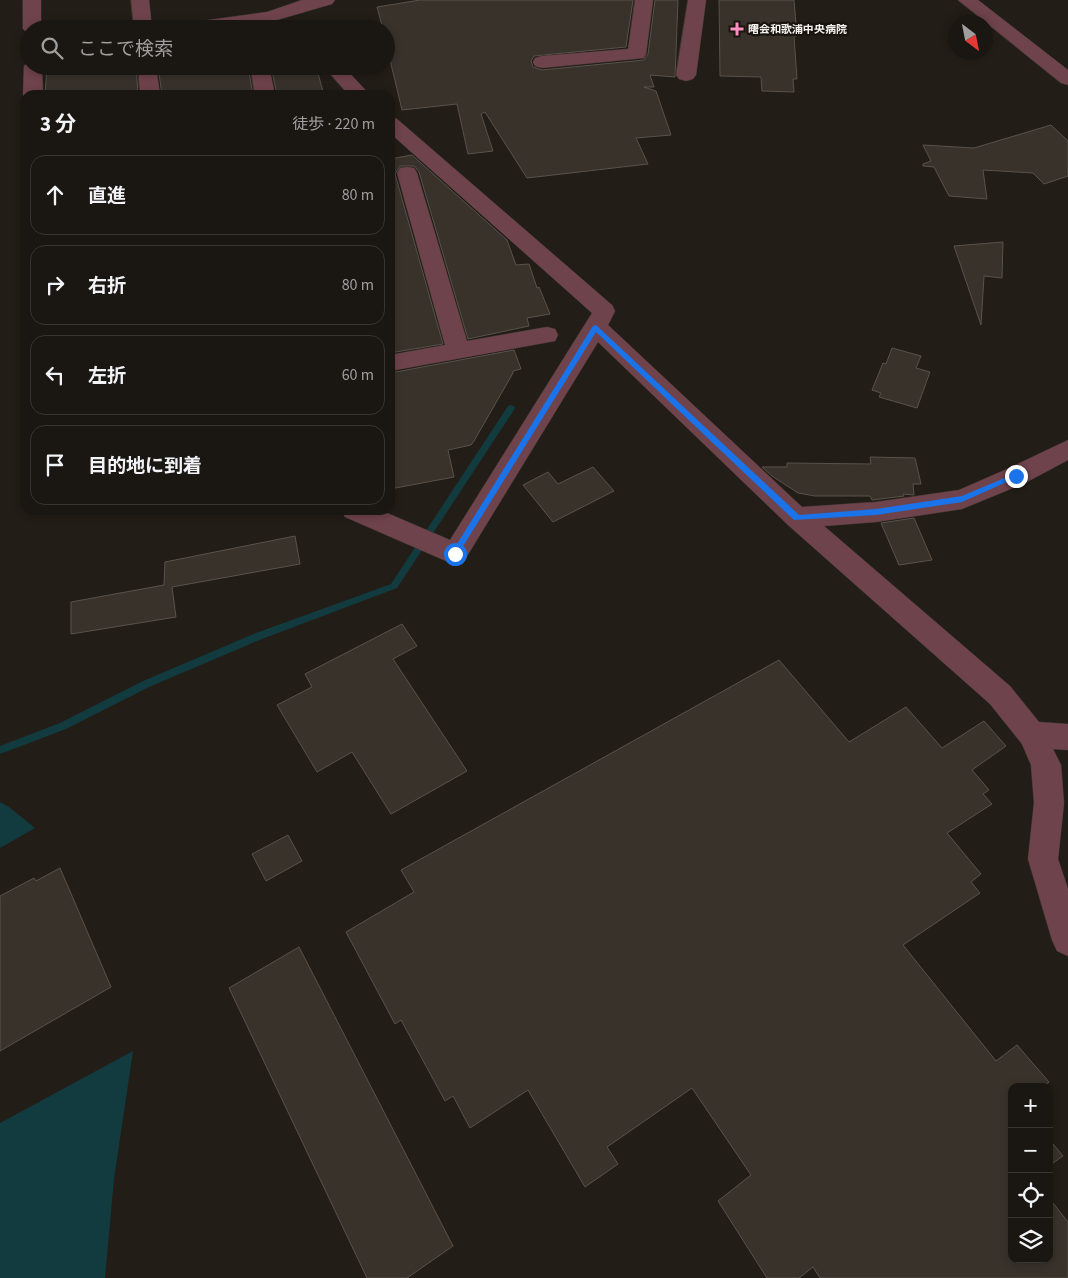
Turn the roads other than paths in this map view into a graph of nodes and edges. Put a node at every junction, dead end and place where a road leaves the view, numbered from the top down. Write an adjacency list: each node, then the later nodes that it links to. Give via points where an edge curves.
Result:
1 (32, 0): 9 (street)
2 (140, 0): 10 (street)
3 (326, 0): 8 (street)
4 (644, 0): 13 (street, via 637,54)
5 (697, 0): 18 (street)
6 (967, 0): 19 (street)
7 (994, 0): 12 (street)
8 (290, 12): 11 (street)
9 (32, 20)
10 (142, 20)
11 (264, 20)
12 (1068, 57)
13 (542, 62)
14 (33, 75): 20 (street)
15 (148, 75): 21 (street)
16 (261, 75): 22 (street)
17 (341, 75): 23 (street)
18 (686, 75)
19 (1068, 79)
20 (33, 90)
21 (149, 90)
22 (264, 90)
23 (355, 90)
24 (395, 128): 25 (street)
25 (434, 164): 26 (street); 27 (street, via 604,311)
26 (399, 174): 29 (street)
27 (596, 327): 32 (street, via 455,554); 33 (street)
28 (547, 335): 29 (street)
29 (458, 351): 30 (street)
30 (395, 362)
31 (1068, 449): 33 (street, via 962,499 876,512)
32 (365, 515)
33 (797, 518): 34 (street, via 1000,696)
34 (1032, 735): 35 (street); 36 (street, via 1046,765 1049,803 1043,859)
35 (1068, 737)
36 (1068, 940)

